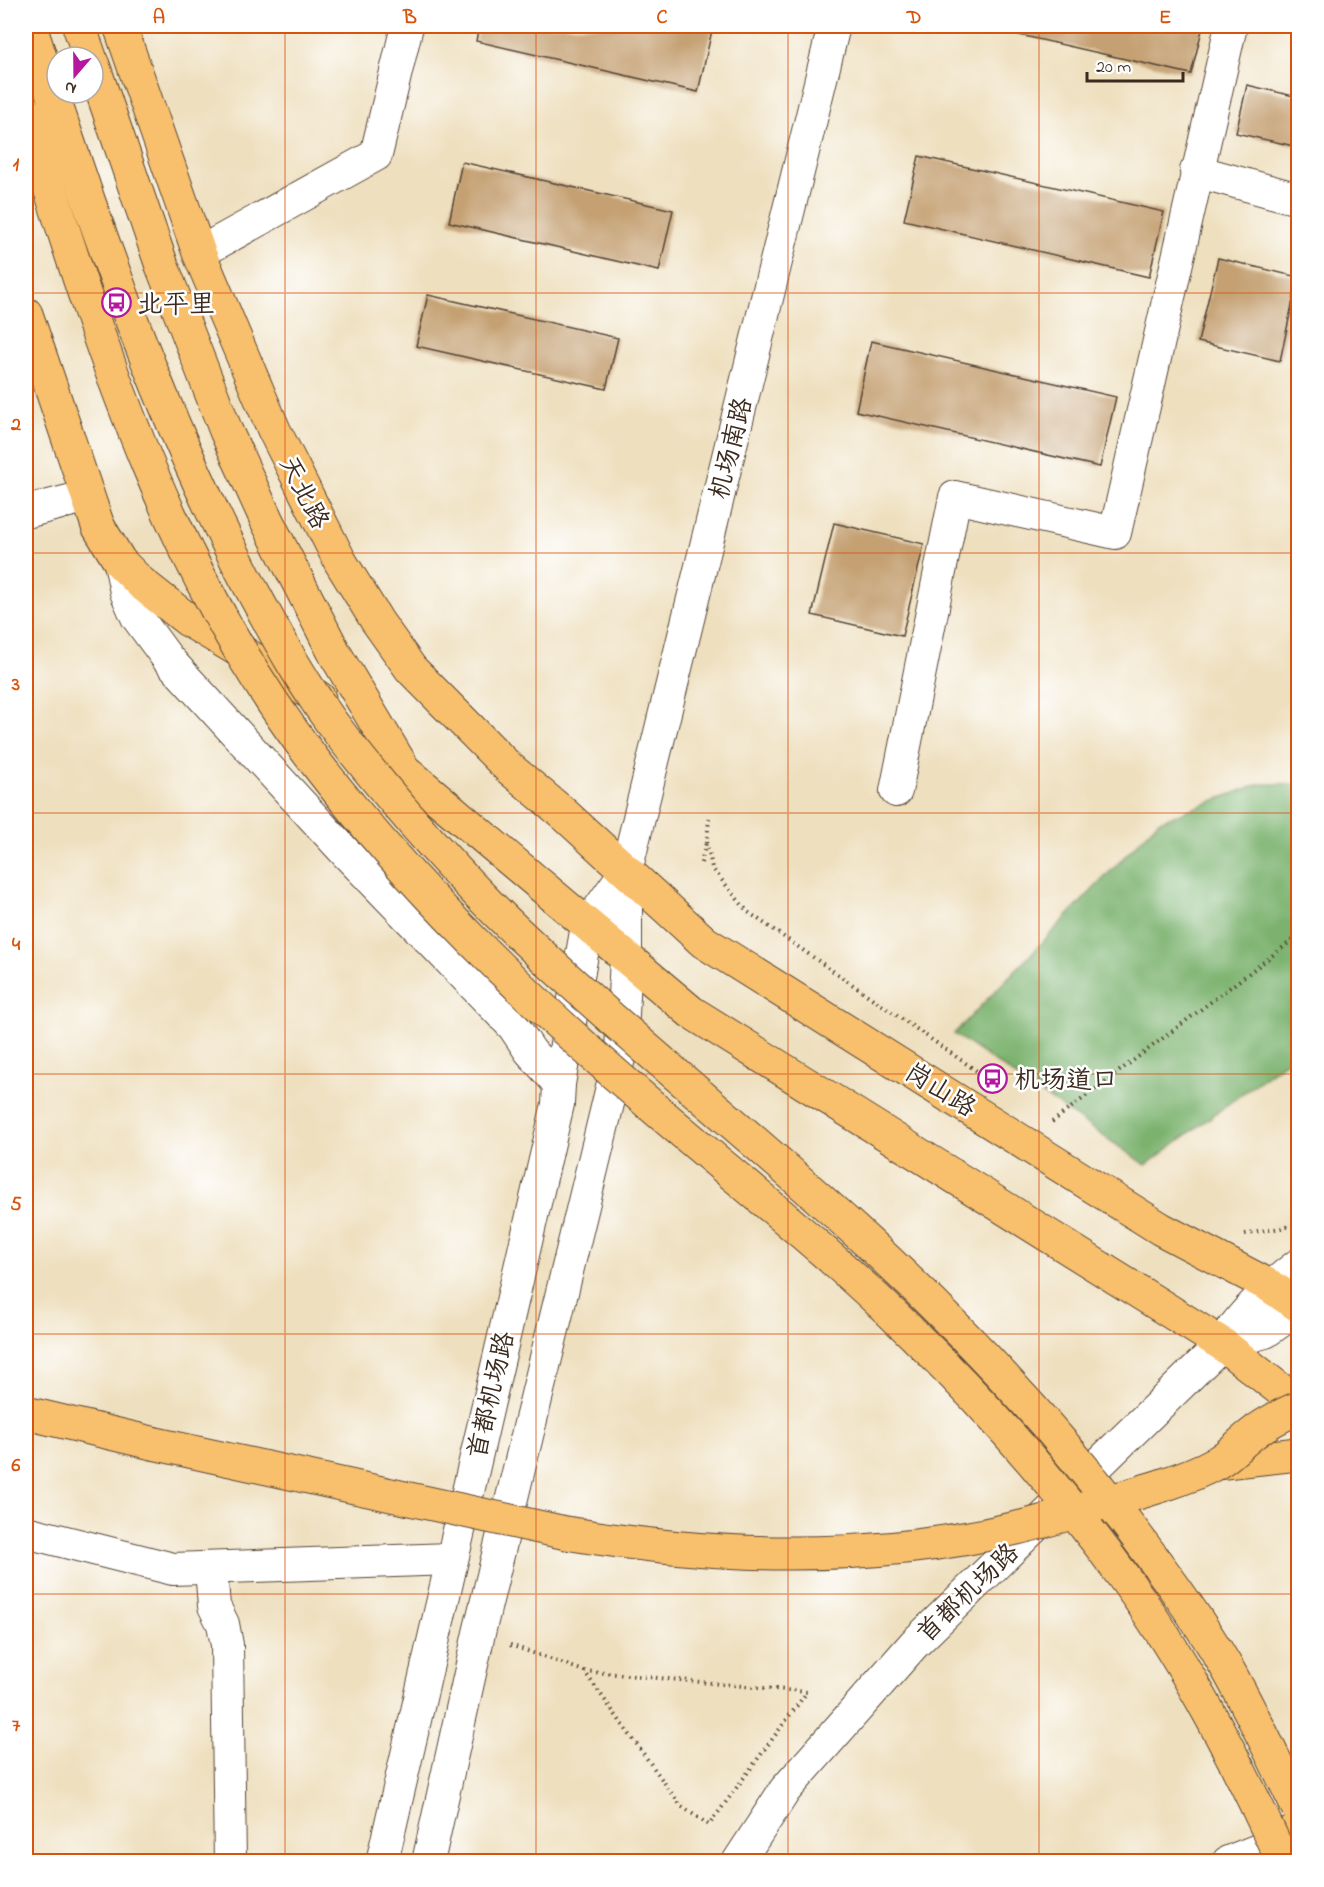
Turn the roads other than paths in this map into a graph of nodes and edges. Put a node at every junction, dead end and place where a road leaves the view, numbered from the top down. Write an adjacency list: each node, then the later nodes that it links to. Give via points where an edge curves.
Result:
1 (30, 26): 34 (main road, bridge, via 134,329 208,506 301,678 343,738 437,850 511,926 582,993 855,1229 1015,1389 1094,1480 1168,1577 1225,1665)
2 (80, 26): 7 (main road)
3 (120, 26): 12 (main road, 天北路)
4 (406, 26): 12 (street, via 376,155)
5 (834, 26): 19 (street, 机场南路)
6 (1231, 26): 10 (street)
7 (86, 45)
8 (105, 100): 17 (main road, 天北路, via 162,266 226,431 335,654)
9 (26, 113): 35 (main road, bridge, via 94,328 132,432 200,581 229,634 314,760 401,867 511,977 649,1104 846,1271 912,1333 1031,1458 1130,1586)
10 (1196, 171): 11 (street); 18 (street, via 1115,533 955,497)
11 (1299, 199)
12 (199, 253): 19 (main road, 天北路, via 274,430 323,530 377,621 411,669 441,701 509,768)
13 (26, 314): 14 (main road, 天北路)
14 (88, 496): 15 (street); 16 (main road, 天北路, via 98,526)
15 (26, 512)
16 (120, 562): 17 (main road, 天北路, via 188,620 353,718); 22 (street, via 126,592 137,617 168,659 347,854 514,1027)
17 (404, 770): 20 (main road, 天北路)
18 (896, 791)
19 (626, 871): 20 (street); 21 (street, 首都机场路); 24 (main road, 岗山路, via 704,942 1161,1229)
20 (587, 926): 21 (main road, 天北路); 22 (street, 首都机场路)
21 (626, 959): 26 (main road, via 691,1012); 38 (street, 首都机场路, via 621,1050 479,1633)
22 (559, 1083): 32 (street, 首都机场路, via 558,1104)
23 (1299, 1265): 24 (street, 首都机场路)
24 (1270, 1286): 25 (main road, 岗山路); 26 (street, 首都机场路)
25 (1299, 1307): 26 (street, 首都机场路, via 1265,1332)
26 (1222, 1344): 27 (main road); 39 (street, 首都机场路, via 914,1644 785,1790)
27 (1299, 1409): 30 (main road, bridge, via 1253,1433)
28 (26, 1413): 30 (main road, bridge, via 566,1533 713,1552 883,1549 1017,1528 1146,1491)
29 (1299, 1454): 30 (main road)
30 (1216, 1463)
31 (26, 1532): 33 (street, via 173,1569)
32 (451, 1559): 33 (street); 37 (street, 首都机场路)
33 (210, 1569): 36 (street, via 214,1606 227,1645)
34 (1299, 1808)
35 (1291, 1842): 40 (street)
36 (230, 1862)
37 (382, 1862)
38 (428, 1862)
39 (738, 1862)
40 (1228, 1862)

